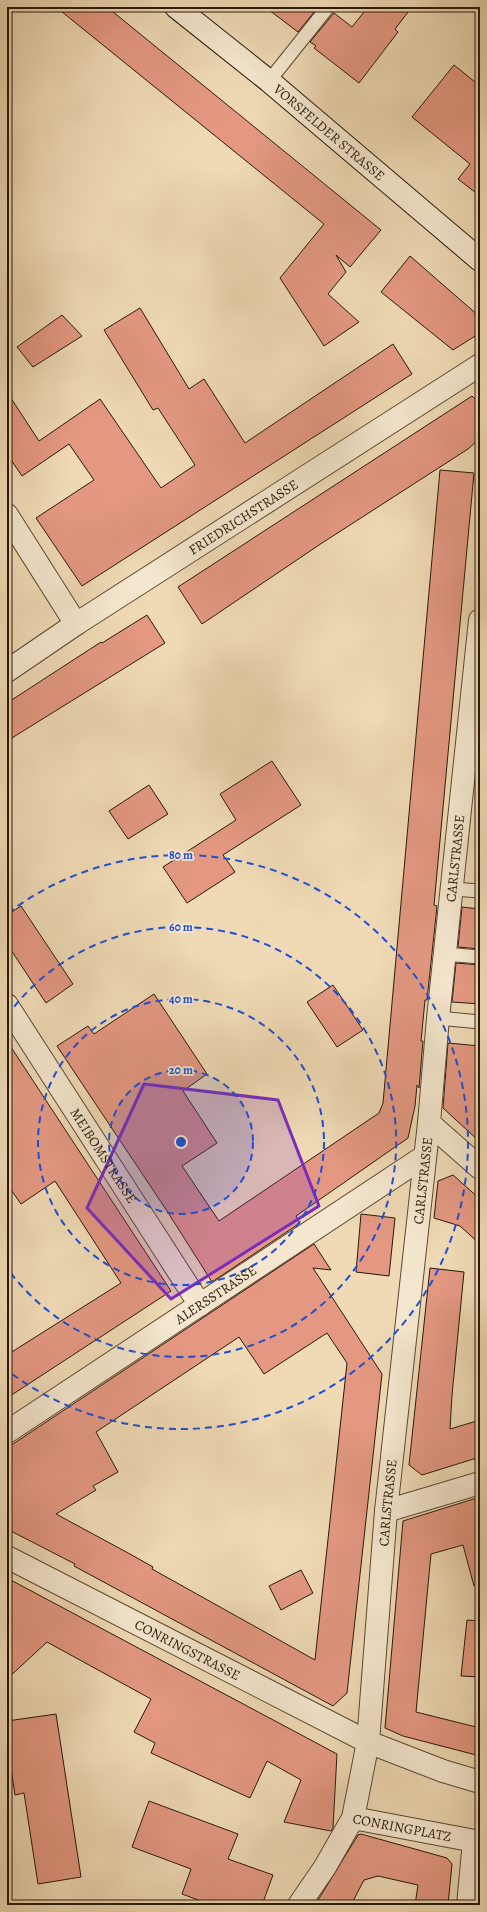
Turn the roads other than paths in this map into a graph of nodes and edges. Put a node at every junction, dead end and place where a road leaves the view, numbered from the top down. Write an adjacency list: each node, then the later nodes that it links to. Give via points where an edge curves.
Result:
1 (176, 7): 3 (street, VORSFELDER STRASSE)
2 (328, 7): 3 (lane)
3 (269, 81): 4 (street, VORSFELDER STRASSE)
4 (480, 260)
5 (480, 365): 8 (street, FRIEDRICHSTRASSE)
6 (7, 515): 8 (street)
7 (480, 620): 10 (street, CARLSTRASSE)
8 (76, 624): 9 (street, FRIEDRICHSTRASSE)
9 (7, 671)
10 (452, 889): 11 (lane); 12 (street, CARLSTRASSE)
11 (480, 891)
12 (444, 954): 13 (lane); 15 (street, CARLSTRASSE)
13 (480, 957)
14 (7, 1005): 20 (street, MEIBOMSTRASSE)
15 (438, 1018): 16 (lane); 17 (street, CARLSTRASSE)
16 (480, 1022)
17 (429, 1122): 18 (street, CARLSTRASSE); 19 (street)
18 (425, 1156): 20 (street, ALERSSTRASSE); 23 (street, CARLSTRASSE)
19 (480, 1168)
20 (200, 1305): 21 (street, ALERSSTRASSE)
21 (7, 1432)
22 (480, 1483): 23 (street)
23 (386, 1511): 25 (street, CARLSTRASSE)
24 (7, 1557): 25 (street, CONRINGSTRASSE)
25 (368, 1742): 26 (street, via 443,1771); 27 (street, CONRINGPLATZ)
26 (480, 1782)
27 (353, 1818): 28 (street, CONRINGPLATZ); 29 (street, via 325,1867)
28 (477, 1841): 30 (street)
29 (298, 1905)
30 (468, 1905)

